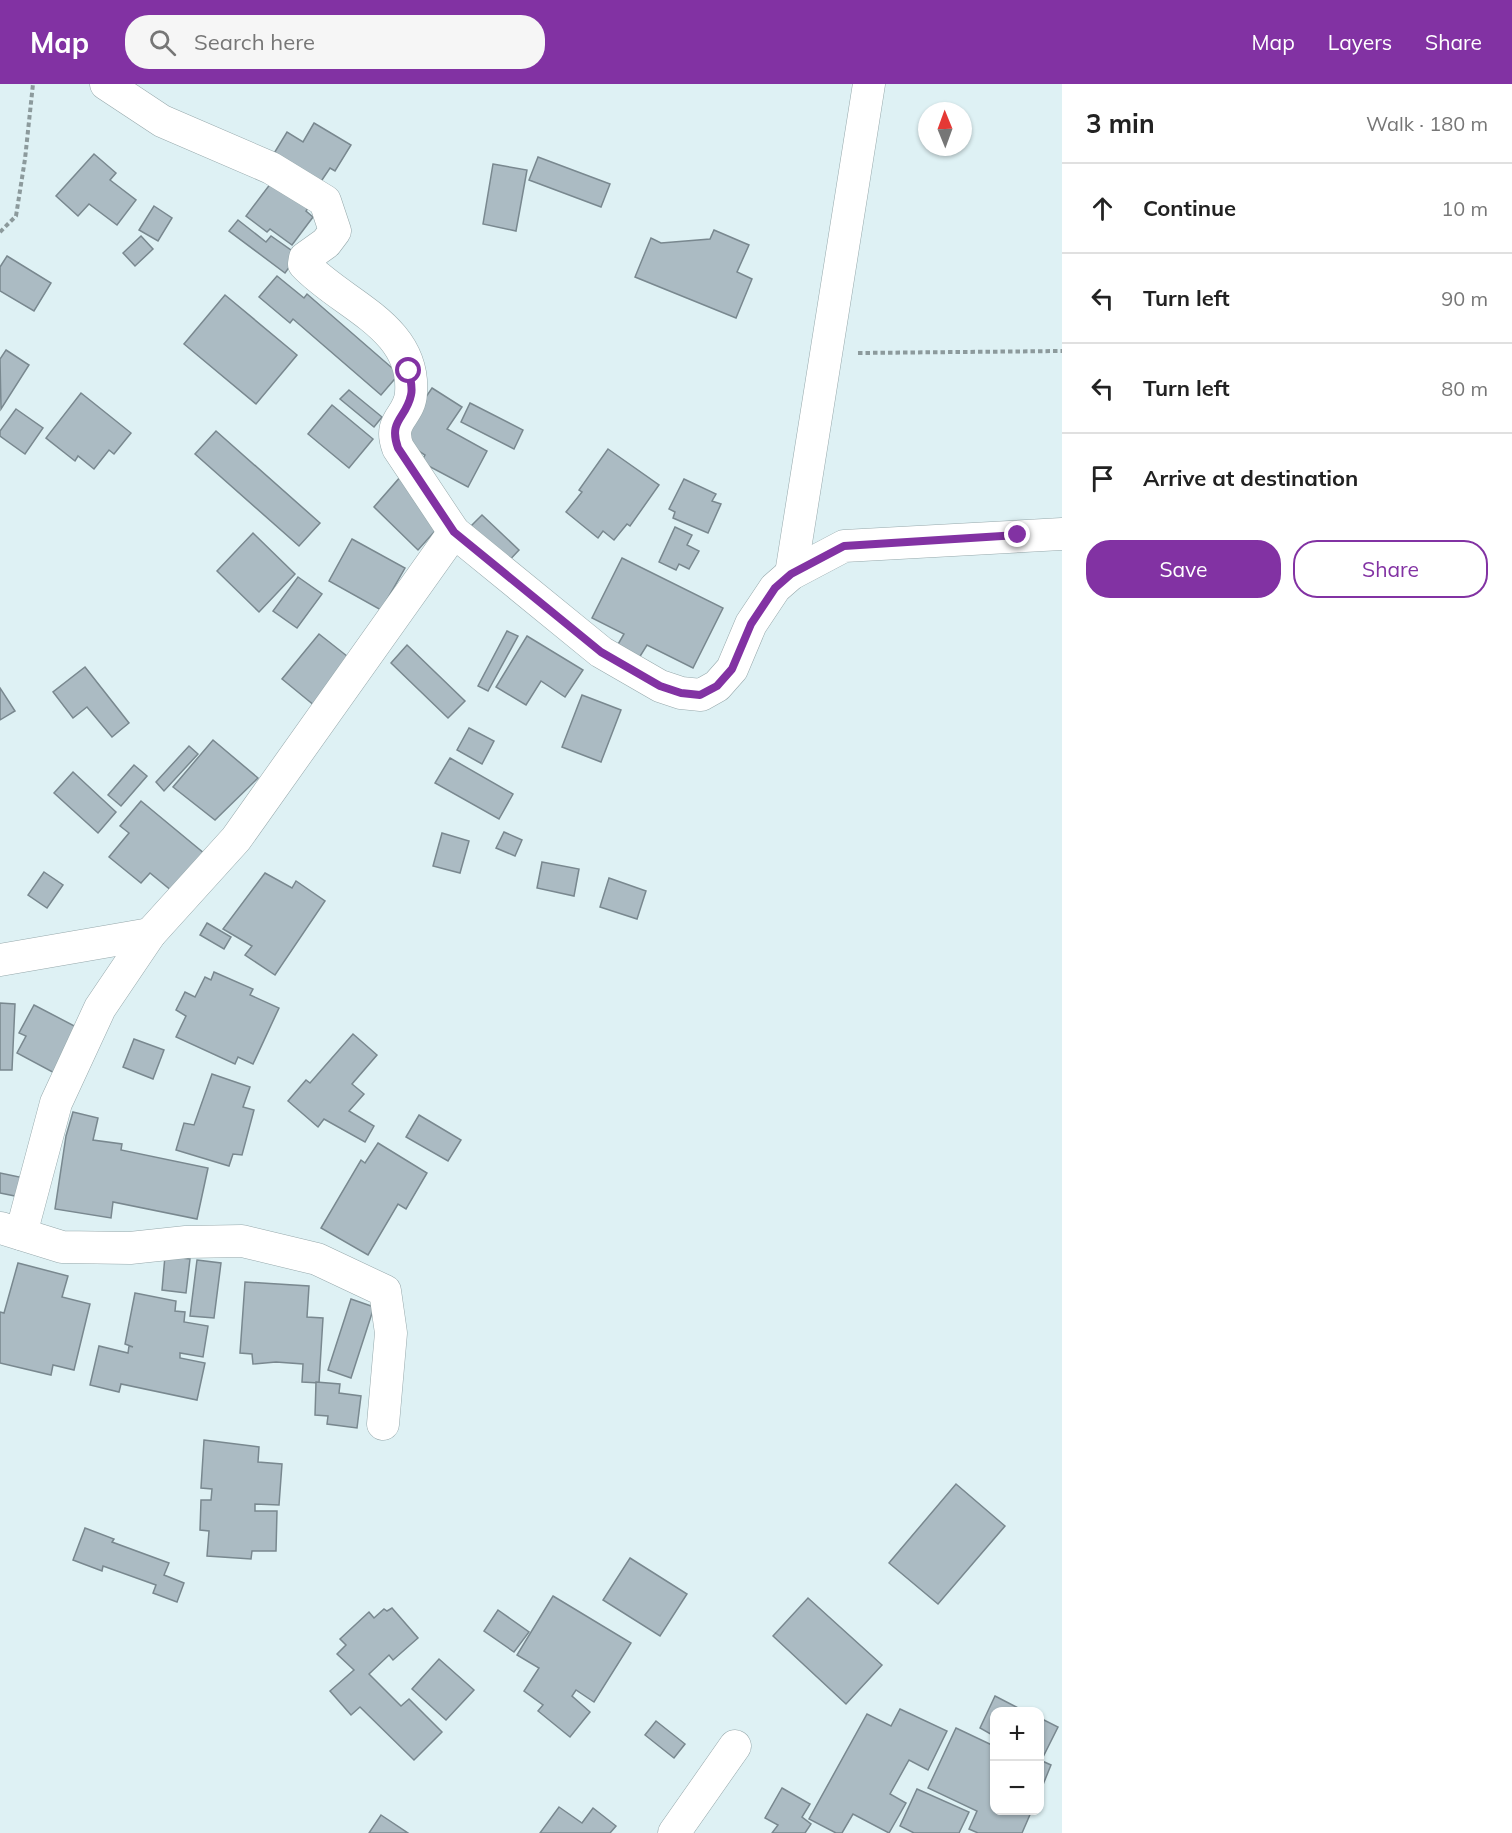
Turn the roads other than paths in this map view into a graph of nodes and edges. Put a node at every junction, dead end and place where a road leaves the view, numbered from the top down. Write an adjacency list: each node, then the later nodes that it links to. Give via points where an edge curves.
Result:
1 (106, 84): 3 (street, via 162,121 271,168 325,201 335,231 305,258 304,264 387,330 402,347 411,395 393,429 394,438)
2 (869, 84): 5 (street)
3 (454, 532): 5 (street, via 601,652 660,686 691,694 700,695 717,686 732,669 751,624 775,588); 6 (street, via 236,839)
4 (1062, 534): 5 (street, via 844,546)
5 (791, 574)
6 (150, 934): 7 (street); 8 (street, via 100,1008 56,1102)
7 (0, 960)
8 (10, 1231): 9 (street, via 62,1247 130,1248 242,1241 317,1259 385,1291 391,1333)
9 (383, 1424)
10 (735, 1746): 11 (street)
11 (674, 1833)

